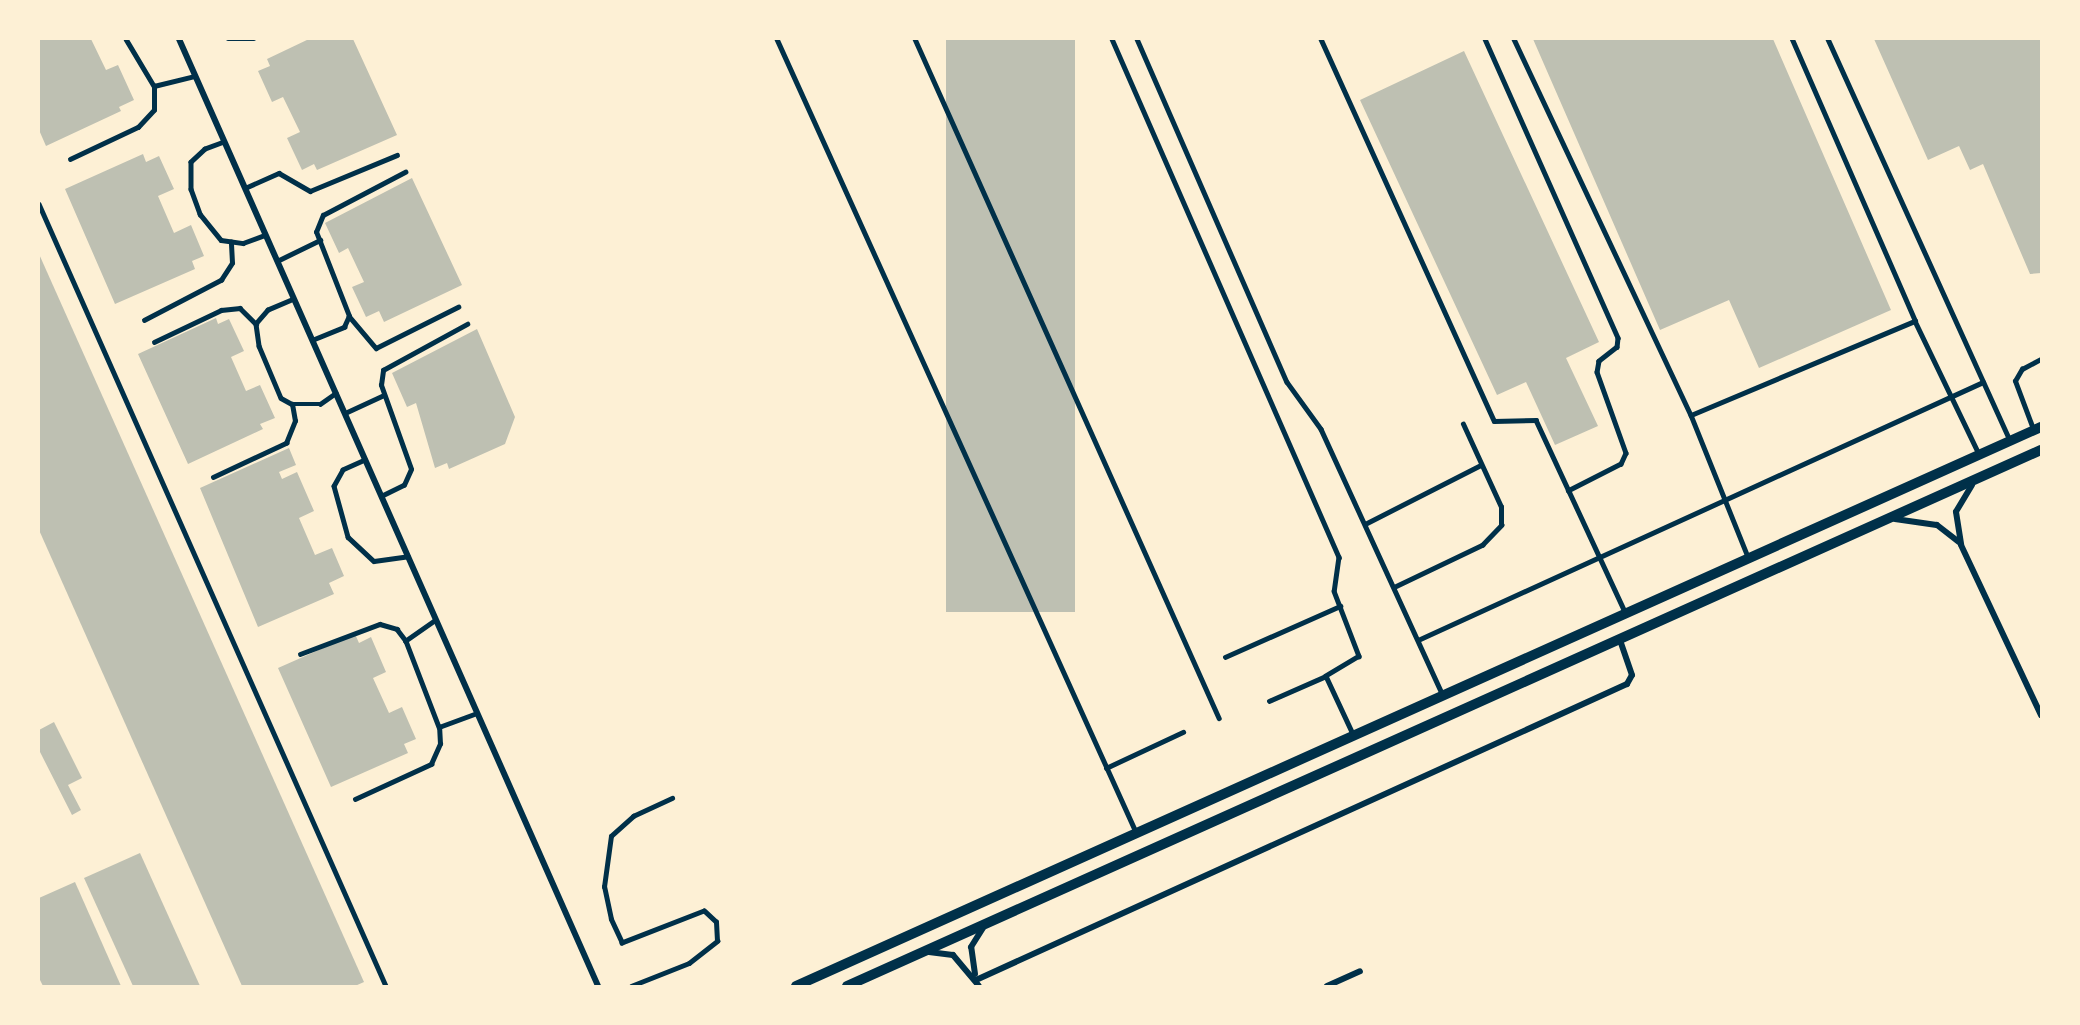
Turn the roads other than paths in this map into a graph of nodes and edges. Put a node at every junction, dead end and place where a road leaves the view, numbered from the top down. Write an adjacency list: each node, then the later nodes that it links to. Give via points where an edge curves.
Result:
1 (126, 39): 16 (lane)
2 (179, 39): 15 (street)
3 (228, 39): 4 (lane)
4 (254, 39)
5 (786, 39): 14 (lane)
6 (915, 39): 77 (lane)
7 (1112, 39): 63 (lane, via 1339,557 1341,571 1333,588)
8 (1137, 39): 57 (lane, via 1287,382 1321,429)
9 (1321, 39): 53 (lane, via 1494,421 1536,420)
10 (1485, 39): 53 (lane, via 1618,338 1617,347 1599,360 1597,372 1626,453 1621,464)
11 (1514, 39): 43 (lane)
12 (1792, 39): 31 (lane)
13 (1828, 39): 37 (lane)
14 (777, 40): 81 (lane)
15 (195, 76): 16 (lane); 17 (street)
16 (154, 86): 19 (lane, via 154,110 138,127)
17 (224, 142): 21 (street); 25 (lane, via 205,148 191,162 191,189 200,214 221,240)
18 (397, 155): 21 (lane, via 310,191 279,173)
19 (70, 159)
20 (405, 172): 24 (lane, via 323,215 316,232)
21 (245, 188): 23 (street)
22 (39, 204): 89 (lane)
23 (265, 235): 25 (lane); 26 (street)
24 (320, 240): 26 (lane); 29 (lane)
25 (231, 242): 30 (lane, via 232,263 221,280)
26 (277, 261): 27 (street)
27 (294, 298): 32 (lane); 34 (street)
28 (459, 306): 29 (lane, via 376,348)
29 (349, 316): 34 (lane, via 344,327)
30 (144, 320)
31 (1915, 321): 40 (lane); 43 (lane)
32 (256, 324): 35 (lane, via 240,308 220,310); 41 (lane, via 259,346 281,398)
33 (467, 324): 39 (lane, via 383,370)
34 (312, 340): 38 (street)
35 (154, 342)
36 (2041, 359): 45 (lane, via 2022,369 2015,381)
37 (1983, 382): 40 (lane); 46 (lane)
38 (336, 393): 41 (lane, via 320,404); 42 (street)
39 (384, 395): 42 (lane); 54 (lane, via 411,469 404,485)
40 (1948, 397): 48 (lane); 55 (lane)
41 (292, 404): 52 (lane, via 295,421 286,443)
42 (345, 413): 49 (street)
43 (1692, 415): 55 (lane)
44 (1463, 424): 50 (lane)
45 (2037, 429): 46 (street)
46 (2010, 441): 48 (street)
47 (2041, 450): 51 (street)
48 (1980, 455): 61 (street)
49 (365, 460): 54 (street); 59 (lane, via 343,470 334,486 348,537 374,561)
50 (1481, 465): 57 (lane); 62 (lane, via 1501,507 1501,525 1482,546)
51 (1985, 475): 56 (street); 58 (street, via 1960,498 1956,512)
52 (213, 477)
53 (1568, 491): 60 (lane)
54 (381, 496): 59 (street)
55 (1725, 500): 60 (lane); 61 (lane)
56 (1887, 519): 58 (street, via 1937,525); 68 (street)
57 (1365, 524): 62 (lane)
58 (1961, 545): 74 (street)
59 (408, 556): 65 (street)
60 (1600, 557): 64 (lane); 66 (lane)
61 (1749, 558): 64 (street)
62 (1395, 587): 66 (lane)
63 (1340, 606): 70 (lane); 71 (lane, via 1359,656)
64 (1626, 614): 72 (street)
65 (436, 620): 67 (lane); 75 (street)
66 (1419, 640): 72 (lane)
67 (406, 642): 69 (lane, via 397,629 380,624); 78 (lane)
68 (1622, 644): 85 (street); 88 (street, via 1630,664 1627,684)
69 (300, 654)
70 (1225, 657)
71 (1326, 676): 73 (lane); 80 (lane)
72 (1443, 696): 80 (street)
73 (1269, 701)
74 (2038, 701): 76 (street)
75 (477, 712): 78 (lane); 90 (street)
76 (2041, 715)
77 (1219, 718)
78 (439, 727): 83 (lane, via 440,744 430,765)
79 (1183, 732): 81 (lane)
80 (1354, 735): 84 (street)
81 (1106, 768): 84 (lane)
82 (672, 798): 91 (lane, via 633,816 611,836 604,886 611,919 622,942 704,911 716,922 717,941 689,963)
83 (355, 799)
84 (1136, 833): 92 (street)
85 (989, 921): 86 (street); 88 (street, via 971,947)
86 (920, 953): 88 (street, via 953,956); 93 (street)
87 (1360, 971): 94 (street)
88 (978, 983)
89 (386, 986)
90 (598, 986)
91 (631, 986)
92 (796, 986)
93 (847, 986)
94 (1327, 986)

